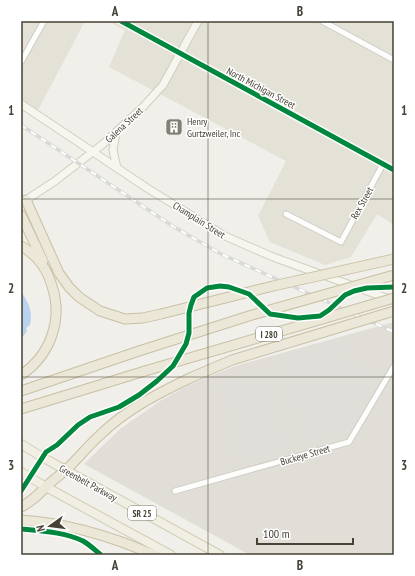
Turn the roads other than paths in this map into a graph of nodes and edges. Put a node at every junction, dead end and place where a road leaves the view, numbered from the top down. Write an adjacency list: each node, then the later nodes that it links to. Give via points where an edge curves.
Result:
1 (44, 21): 7 (street)
2 (121, 21): 5 (street, North Michigan Street)
3 (198, 21): 5 (main road, Galena Street)
4 (322, 21): 6 (street)
5 (180, 54): 9 (main road, Galena Street, via 157,92); 11 (street, North Michigan Street)
6 (394, 60)
7 (21, 62)
8 (21, 104): 10 (main road, Champlain Street)
9 (116, 134): 10 (main road, Galena Street); 12 (main road, via 113,150)
10 (93, 152): 12 (main road, Champlain Street); 14 (main road, Galena Street)
11 (383, 164): 13 (street, North Michigan Street); 15 (street, Rex Street, via 341,242)
12 (118, 168): 21 (main road, Champlain Street, bridge, via 225,236 320,275)
13 (394, 170)
14 (24, 202): 18 (highway, bridge, via 59,273 69,287 100,311 125,319 161,314)
15 (286, 214)
16 (21, 215): 19 (highway)
17 (21, 246): 19 (highway, via 35,255)
18 (394, 259)
19 (47, 271): 24 (highway, via 57,307 55,325 44,352)
20 (394, 275): 25 (highway, I 280, bridge, via 252,315)
21 (394, 299): 26 (highway, I 280, bridge)
22 (394, 311): 28 (highway, bridge, via 232,360 153,395 124,415)
23 (394, 366): 31 (street, Buckeye Street, via 349,442)
24 (21, 375)
25 (21, 391)
26 (21, 409)
27 (21, 444): 28 (main road, Greenbelt Parkway / SR 25)
28 (65, 470): 30 (highway); 36 (main road, Greenbelt Parkway / SR 25)
29 (21, 472): 30 (main road, SR 25)
30 (46, 487): 32 (highway, via 34,500); 35 (main road, SR 25)
31 (175, 491)
32 (21, 507)
33 (21, 520): 34 (highway, via 76,528)
34 (154, 555)
35 (171, 555)
36 (220, 555)

